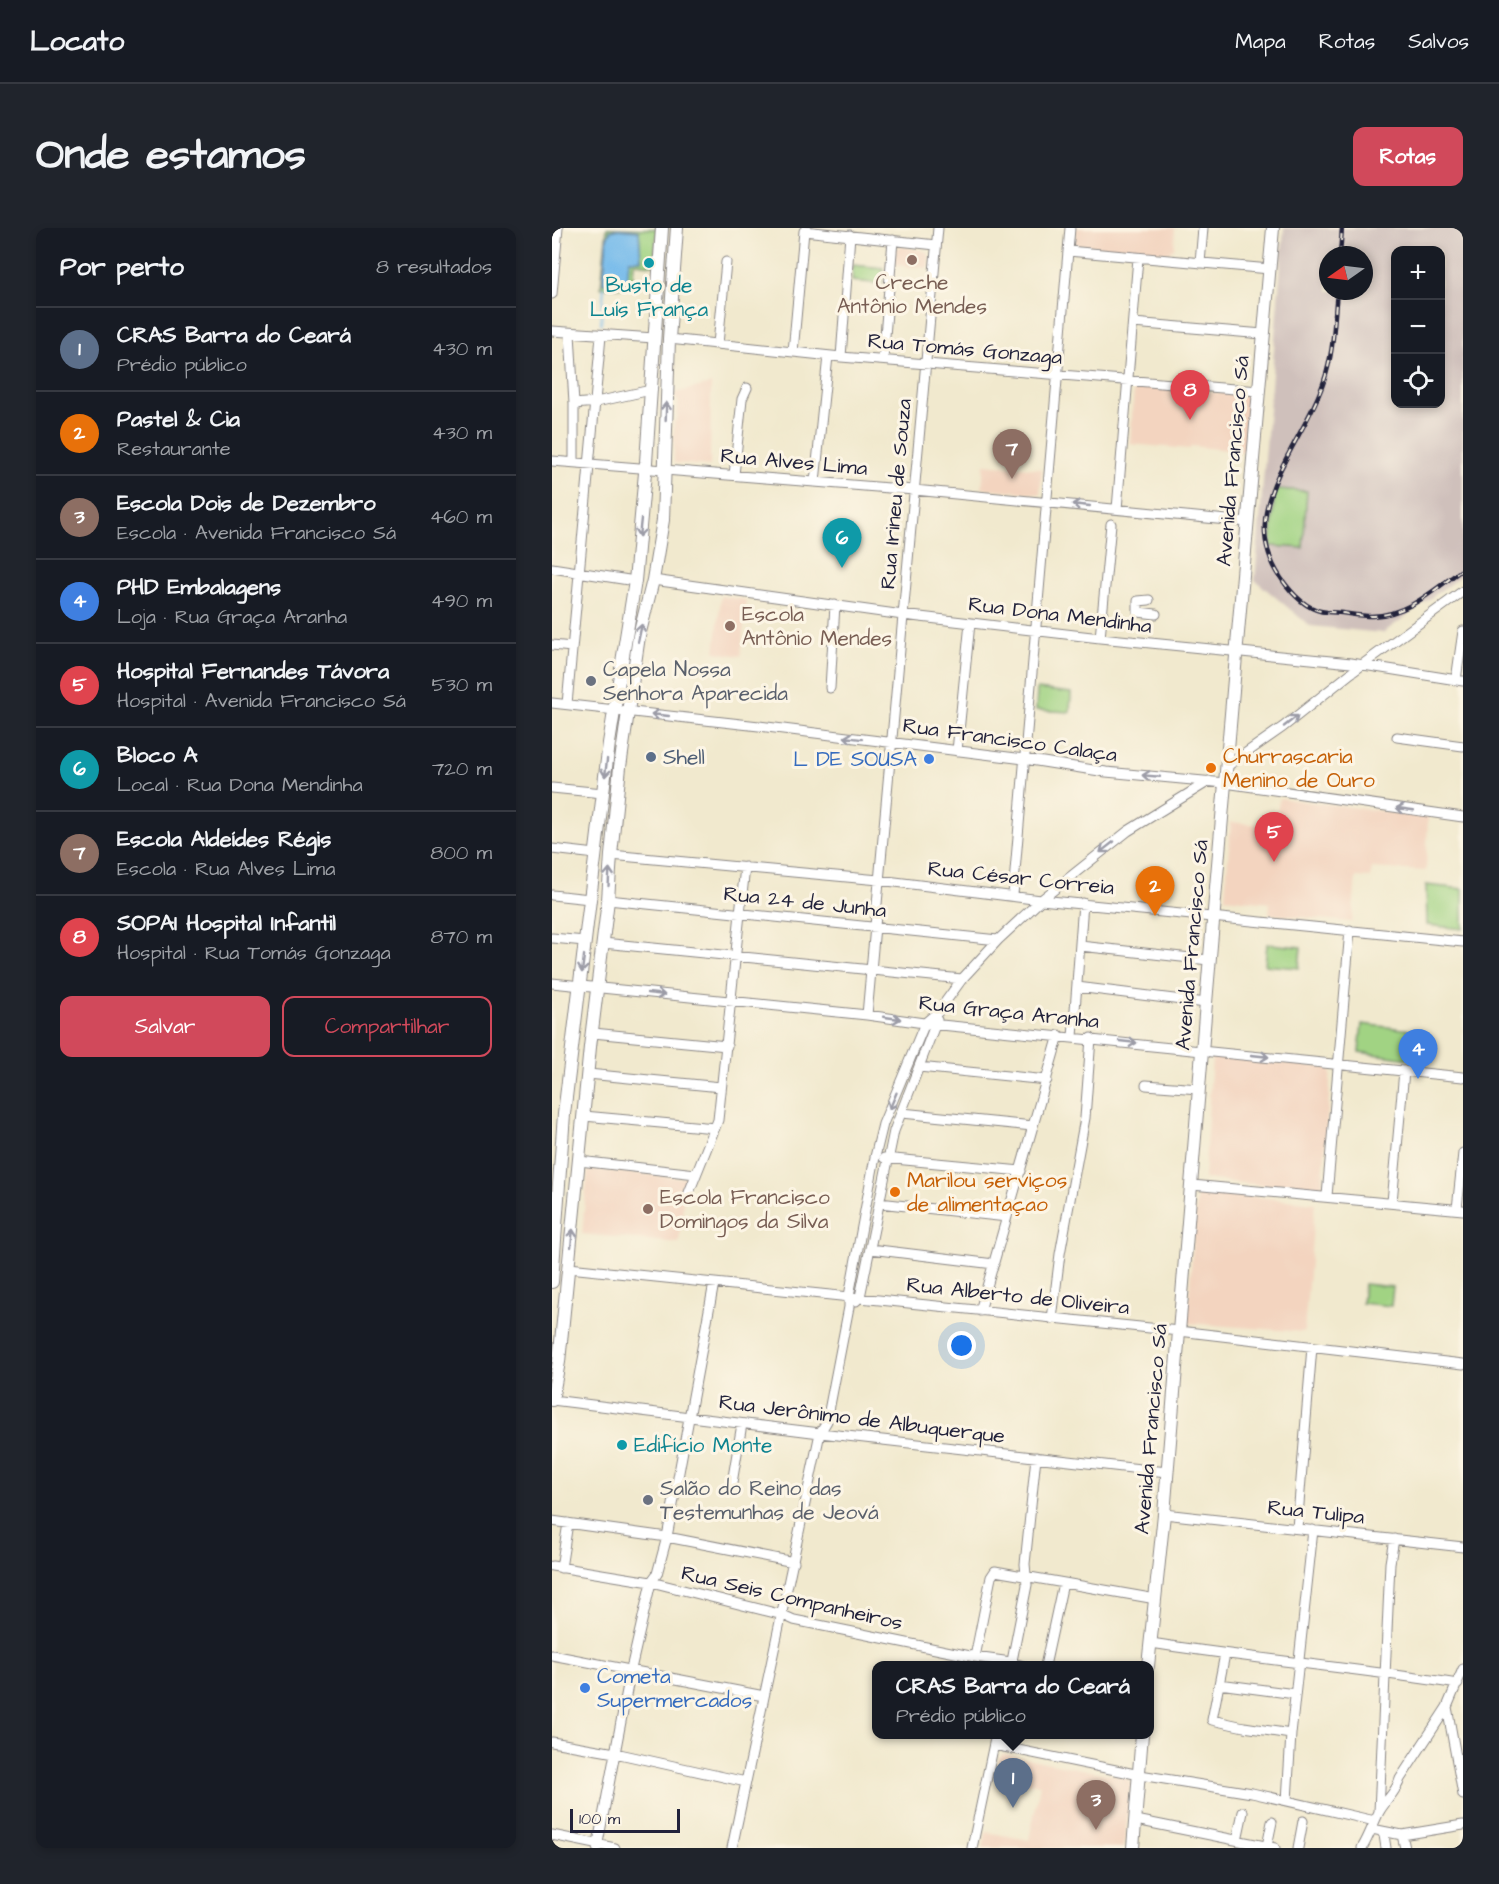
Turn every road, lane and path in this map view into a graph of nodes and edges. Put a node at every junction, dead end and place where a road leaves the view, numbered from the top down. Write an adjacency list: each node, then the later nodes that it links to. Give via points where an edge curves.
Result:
1 (558, 228): 16 (street)
2 (662, 228): 23 (main road)
3 (677, 228): 24 (main road)
4 (938, 228): 10 (street, Rua Irineu de Souza)
5 (1070, 228): 11 (street)
6 (1203, 228): 14 (street)
7 (1273, 228): 15 (main road, Avenida Francisco Sá)
8 (850, 235): 9 (street); 26 (street, via 804,231); 28 (street)
9 (893, 240): 10 (street); 29 (street)
10 (936, 245): 30 (street, Rua Irineu de Souza)
11 (1068, 251): 12 (street); 31 (street)
12 (1138, 258): 14 (street); 18 (street)
13 (726, 262): 25 (street)
14 (1200, 263): 15 (street)
15 (1270, 269): 21 (main road, Avenida Francisco Sá)
16 (553, 280): 17 (street)
17 (552, 294)
18 (1133, 323): 21 (street); 32 (street)
19 (552, 331): 20 (street)
20 (570, 333): 22 (street); 37 (street)
21 (1263, 334): 35 (main road, Avenida Francisco Sá)
22 (601, 336): 23 (street); 36 (street)
23 (654, 338): 34 (main road)
24 (669, 339): 25 (street, Rua Tomás Gonzaga); 42 (main road, one-way to 24)
25 (718, 344): 26 (street, Rua Tomás Gonzaga)
26 (793, 352): 27 (street, Rua Tomás Gonzaga)
27 (828, 356): 28 (street, Rua Tomás Gonzaga); 44 (street)
28 (841, 357): 29 (street, Rua Tomás Gonzaga)
29 (883, 360): 30 (street, Rua Tomás Gonzaga)
30 (926, 364): 31 (street, Rua Tomás Gonzaga); 45 (street, Rua Irineu de Souza)
31 (1058, 375): 32 (street, Rua Tomás Gonzaga); 46 (street)
32 (1128, 380): 35 (street, Rua Tomás Gonzaga); 47 (street)
33 (747, 388): 43 (street, via 742,399)
34 (651, 390): 36 (street); 41 (main road)
35 (1259, 391): 48 (main road, Avenida Francisco Sá)
36 (596, 402): 37 (street); 40 (street)
37 (574, 404): 39 (street)
38 (552, 461): 39 (street, Rua Alves Lima)
39 (574, 462): 40 (street, Rua Alves Lima)
40 (591, 464): 41 (street, Rua Alves Lima); 51 (street)
41 (645, 470): 42 (street, Rua Alves Lima); 52 (main road, one-way to 52)
42 (665, 470): 43 (street, Rua Alves Lima); 53 (main road, via 663,520)
43 (734, 476): 44 (street, Rua Alves Lima)
44 (815, 482): 45 (street, Rua Alves Lima)
45 (914, 490): 46 (street, Rua Alves Lima); 58 (street, Rua Irineu de Souza)
46 (1046, 502): 47 (street, Rua Alves Lima, one-way to 46); 60 (street)
47 (1117, 509): 48 (street, Rua Alves Lima)
48 (1248, 522): 65 (main road, Avenida Francisco Sá)
49 (1111, 524): 62 (street)
50 (552, 566): 51 (street)
51 (579, 572): 52 (street); 64 (street)
52 (635, 580): 71 (main road)
53 (653, 580): 56 (street, Rua Dona Mendinha); 72 (main road, one-way to 53, via 639,636)
54 (1463, 591): 66 (street)
55 (1149, 600): 57 (street, via 1138,601 1138,612)
56 (835, 605): 58 (street, Rua Dona Mendinha); 68 (street)
57 (1156, 614)
58 (903, 615): 59 (street, Rua Dona Mendinha); 74 (street, Rua Irineu de Souza)
59 (970, 622): 60 (street, Rua Dona Mendinha); 76 (street)
60 (1036, 630): 62 (street, Rua Dona Mendinha); 77 (street)
61 (1463, 631): 67 (street)
62 (1100, 638): 65 (street, Rua Dona Mendinha)
63 (552, 645): 64 (street)
64 (572, 647): 70 (street)
65 (1237, 651): 66 (street, Rua Dona Mendinha); 78 (main road, Avenida Francisco Sá)
66 (1362, 665): 67 (street, Rua Dona Mendinha); 78 (street, one-way to 66)
67 (1460, 680)
68 (830, 688)
69 (552, 703): 70 (street, Rua Francisco Calaça)
70 (567, 704): 71 (street, Rua Francisco Calaça)
71 (614, 710): 72 (street, Rua Francisco Calaça); 82 (main road, one-way to 82)
72 (628, 712): 74 (street, Rua Francisco Calaça, one-way to 72); 86 (main road)
73 (1396, 737): 75 (street)
74 (891, 742): 76 (street, Rua Francisco Calaça); 88 (street, Rua Irineu de Souza)
75 (1463, 746)
76 (957, 751): 77 (street, Rua Francisco Calaça)
77 (1024, 759): 79 (street, Rua Francisco Calaça, one-way to 77, via 1106,772); 90 (street)
78 (1226, 767): 80 (main road, Avenida Francisco Sá)
79 (1209, 781): 80 (street, Rua Francisco Calaça); 93 (street, one-way to 93, via 1128,831)
80 (1225, 783): 83 (street, Rua Francisco Calaça, one-way to 80); 96 (main road, Avenida Francisco Sá)
81 (552, 788): 82 (street)
82 (603, 793): 85 (main road)
83 (1463, 817)
84 (552, 849): 85 (street)
85 (596, 854): 91 (main road)
86 (611, 855): 87 (street, Rua César Correia); 92 (main road, one-way to 86)
87 (745, 867): 88 (street, Rua César Correia); 95 (street)
88 (879, 880): 90 (street, Rua César Correia); 97 (street, Rua Irineu de Souza)
89 (552, 895): 91 (street)
90 (1013, 896): 93 (street, Rua César Correia)
91 (590, 898): 101 (main road)
92 (608, 900): 95 (street, Rua 24 de Junha); 103 (main road)
93 (1041, 900): 94 (street, Rua César Correia); 100 (street)
94 (1083, 903): 96 (street, Rua César Correia); 104 (street)
95 (740, 912): 97 (street, Rua 24 de Junha); 105 (street)
96 (1213, 916): 98 (street, Rua César Correia); 106 (main road, Avenida Francisco Sá)
97 (875, 928): 100 (street, Rua 24 de Junha); 107 (street, Rua Irineu de Souza)
98 (1350, 930): 102 (street, Rua César Correia); 127 (street)
99 (552, 938): 101 (street)
100 (998, 940): 108 (street)
101 (585, 941): 110 (main road, one-way to 110)
102 (1463, 942)
103 (603, 943): 105 (street); 112 (main road)
104 (1080, 946): 106 (street); 111 (street)
105 (735, 957): 107 (street); 113 (street)
106 (1209, 960): 114 (main road, Avenida Francisco Sá)
107 (871, 970): 108 (street); 116 (street, Rua Irineu de Souza)
108 (962, 979): 115 (street)
109 (552, 983): 110 (street, Rua Graça Aranha)
110 (580, 986): 112 (street, Rua Graça Aranha); 123 (main road)
111 (1077, 987): 114 (street); 121 (street)
112 (598, 988): 113 (street, Rua Graça Aranha, one-way to 113); 119 (main road)
113 (731, 1002): 116 (street, Rua Graça Aranha); 124 (street)
114 (1206, 1003): 126 (main road, Avenida Francisco Sá)
115 (938, 1012): 117 (street); 118 (street)
116 (867, 1015): 117 (street, Rua Graça Aranha, one-way to 117)
117 (925, 1023): 118 (street, Rua Graça Aranha); 142 (street, one-way to 142, via 883,1124)
118 (937, 1024): 120 (street, Rua Graça Aranha); 128 (street)
119 (593, 1033): 124 (street); 125 (main road)
120 (1059, 1035): 121 (street, Rua Graça Aranha); 132 (street)
121 (1073, 1037): 122 (street, Rua Graça Aranha)
122 (1091, 1038): 126 (street, Rua Graça Aranha, one-way to 126); 164 (street, via 1085,1118)
123 (572, 1044): 125 (main road); 137 (main road)
124 (726, 1046): 134 (street)
125 (590, 1047): 130 (main road)
126 (1202, 1050): 127 (street, Rua Graça Aranha, one-way to 127); 135 (main road, Avenida Francisco Sá)
127 (1337, 1064): 129 (street, Rua Graça Aranha); 148 (street)
128 (919, 1067): 132 (street); 136 (street)
129 (1404, 1071): 131 (street, Rua Graça Aranha); 150 (street)
130 (588, 1074): 134 (street); 138 (main road)
131 (1463, 1077)
132 (1047, 1080): 139 (street)
133 (1146, 1085): 135 (street)
134 (721, 1087): 140 (street)
135 (1199, 1089): 147 (main road, Avenida Francisco Sá)
136 (902, 1113): 139 (street); 143 (street)
137 (558, 1114): 156 (main road)
138 (584, 1116): 140 (street); 144 (main road)
139 (1034, 1126): 145 (street)
140 (716, 1128): 146 (street)
141 (1463, 1153): 152 (street)
142 (875, 1157): 143 (street); 160 (street)
143 (888, 1158): 145 (street); 151 (street)
144 (579, 1161): 146 (street); 157 (main road, one-way to 144)
145 (1021, 1171): 153 (street)
146 (696, 1174): 149 (street)
147 (1192, 1185): 148 (street); 165 (main road, Avenida Francisco Sá)
148 (1327, 1196): 150 (street)
149 (686, 1200)
150 (1392, 1202): 152 (street)
151 (879, 1203): 153 (street); 154 (street)
152 (1460, 1209)
153 (1007, 1217): 155 (street)
154 (870, 1249): 155 (street); 161 (street)
155 (994, 1264): 163 (street)
156 (553, 1267): 158 (main road)
157 (569, 1268): 159 (street, Rua Alberto de Oliveira); 168 (main road)
158 (552, 1282)
159 (714, 1283): 160 (street, Rua Alberto de Oliveira); 169 (street)
160 (849, 1296): 161 (street, Rua Alberto de Oliveira); 162 (street)
161 (860, 1297): 162 (street); 163 (street, Rua Alberto de Oliveira)
162 (849, 1307): 171 (street, via 827,1421)
163 (980, 1311): 164 (street, Rua Alberto de Oliveira)
164 (1052, 1319): 165 (street, Rua Alberto de Oliveira)
165 (1179, 1331): 166 (street, Rua Alberto de Oliveira); 173 (main road, Avenida Francisco Sá)
166 (1312, 1347): 167 (street, Rua Alberto de Oliveira); 178 (street)
167 (1463, 1364)
168 (552, 1400): 169 (street, Rua Jerônimo de Albuquerque)
169 (688, 1417): 170 (street, Rua Jerônimo de Albuquerque); 180 (street)
170 (742, 1424): 171 (street, Rua Jerônimo de Albuquerque); 174 (street)
171 (820, 1433): 172 (street, Rua Jerônimo de Albuquerque); 183 (street)
172 (1036, 1457): 173 (street, Rua Jerônimo de Albuquerque); 185 (street)
173 (1167, 1472): 175 (main road, Avenida Francisco Sá)
174 (732, 1483)
175 (1164, 1514): 178 (street, Rua Tulipa); 188 (main road, Avenida Francisco Sá)
176 (552, 1521): 177 (street)
177 (568, 1523): 180 (street); 184 (street)
178 (1297, 1528): 179 (street, Rua Tulipa)
179 (1313, 1530): 181 (street, Rua Tulipa); 198 (street)
180 (667, 1537): 183 (street); 186 (street)
181 (1394, 1539): 182 (street, Rua Tulipa); 201 (street)
182 (1463, 1547)
183 (794, 1562): 189 (street)
184 (556, 1567): 186 (street, Rua Seis Companheiros)
185 (1026, 1575): 187 (street); 193 (street, via 999,1570 992,1573); 195 (street)
186 (651, 1582): 189 (street, Rua Seis Companheiros); 199 (street)
187 (1063, 1583): 188 (street); 196 (street)
188 (1156, 1599): 190 (main road, Avenida Francisco Sá)
189 (783, 1615): 193 (street, Rua Seis Companheiros); 205 (street)
190 (1151, 1643): 191 (street); 197 (main road, Avenida Francisco Sá)
191 (1225, 1654): 198 (street); 202 (street)
192 (552, 1655): 199 (street)
193 (975, 1657): 194 (street, Rua Seis Companheiros)
194 (996, 1661)
195 (1012, 1661)
196 (1046, 1661)
197 (1149, 1661)
198 (1298, 1664): 201 (street); 204 (street)
199 (631, 1669): 205 (street); 211 (street)
200 (1463, 1669): 203 (street)
201 (1386, 1673): 203 (street); 220 (street)
202 (1219, 1684): 204 (street); 207 (street, via 1212,1720)
203 (1458, 1684): 206 (street)
204 (1295, 1694): 207 (street)
205 (764, 1696): 213 (street)
206 (1447, 1707): 214 (street); 220 (street, via 1391,1793)
207 (1291, 1734): 215 (street)
208 (995, 1739): 212 (street); 230 (street)
209 (1142, 1739): 212 (main road)
210 (552, 1742): 211 (street)
211 (615, 1753): 213 (street); 225 (street)
212 (1140, 1775): 215 (street); 217 (main road)
213 (746, 1782): 229 (street)
214 (1463, 1795)
215 (1287, 1801): 220 (street)
216 (1243, 1812): 224 (street)
217 (1136, 1820): 224 (street); 231 (main road)
218 (1303, 1821): 232 (street)
219 (1272, 1822): 226 (street)
220 (1377, 1823): 223 (street); 227 (street); 233 (street)
221 (1463, 1824): 223 (street)
222 (552, 1835): 225 (street)
223 (1402, 1835): 234 (street)
224 (1237, 1840): 226 (street)
225 (597, 1846): 228 (street)
226 (1266, 1847)
227 (1364, 1847)
228 (615, 1848)
229 (732, 1848)
230 (972, 1848)
231 (1133, 1848)
232 (1298, 1848)
233 (1386, 1848)
234 (1405, 1848)

